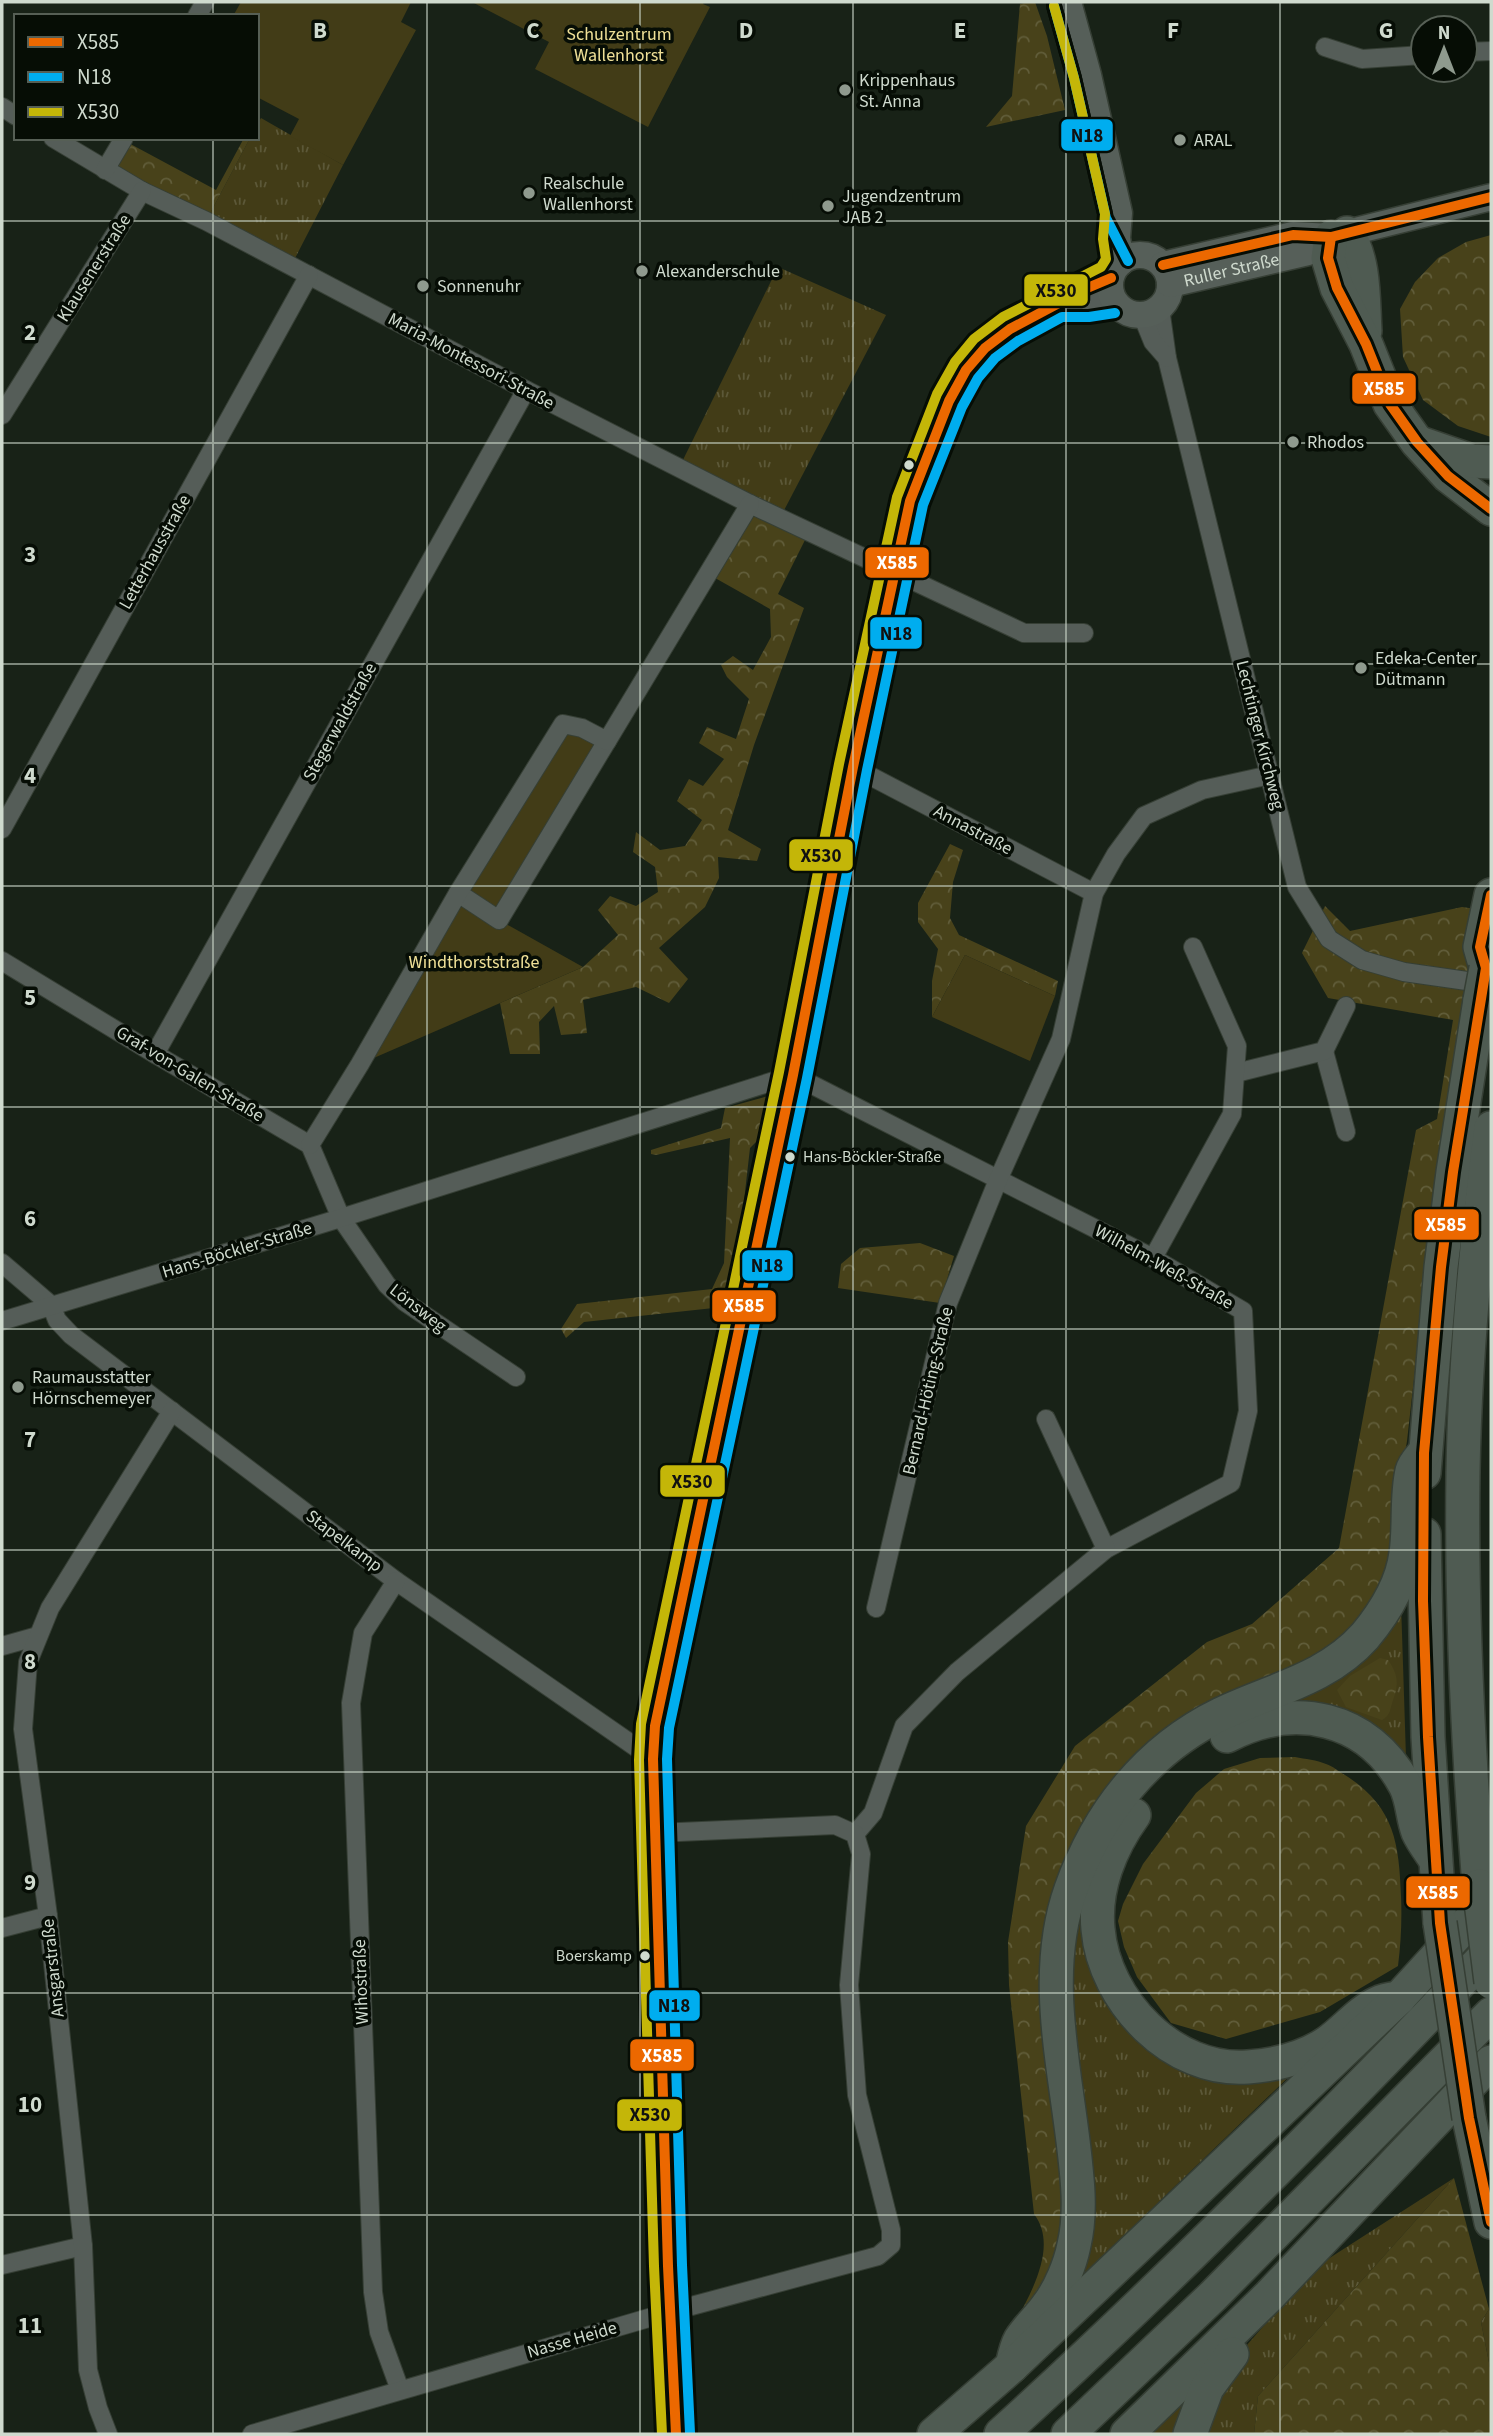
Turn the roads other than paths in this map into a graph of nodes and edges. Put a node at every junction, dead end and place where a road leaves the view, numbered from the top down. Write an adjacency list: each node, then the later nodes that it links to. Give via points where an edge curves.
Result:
1 (1068, 2): 11 (street, via 1119,213 1132,234)
2 (1325, 47): 3 (street, via 1362,59)
3 (1409, 56)
4 (56, 140): 6 (street, Maria-Montessori-Straße)
5 (123, 140): 6 (street)
6 (105, 170): 7 (street, Maria-Montessori-Straße)
7 (142, 191): 10 (street, Maria-Montessori-Straße); 13 (street, Klausenerstraße)
8 (1491, 197): 9 (street, Ruller Straße)
9 (1339, 235): 11 (street, Ruller Straße, via 1293,235); 14 (highway, via 1328,258 1337,288 1390,404)
10 (309, 275): 12 (street, Maria-Montessori-Straße); 23 (street, Letterhausstraße)
11 (1140, 283): 18 (street, via 1058,303 1010,329 966,370 937,428 910,500); 22 (street, Lechtinger Kirchweg, via 1167,358)
12 (526, 390): 16 (street, Maria-Montessori-Straße); 32 (street, Stegerwaldstraße)
13 (2, 415)
14 (1417, 442): 15 (highway, via 1472,461); 17 (highway, via 1448,477)
15 (1491, 462)
16 (750, 504): 18 (street, Maria-Montessori-Straße); 20 (street)
17 (1491, 509)
18 (895, 571): 19 (street, Maria-Montessori-Straße, via 1024,633); 21 (street)
19 (1084, 633)
20 (607, 741): 24 (street, via 563,724); 24 (street, via 499,920)
21 (853, 767): 25 (street, Annastraße); 34 (street)
22 (1270, 775): 25 (street, Bernard-Höting-Straße, via 1202,790 1144,816); 29 (street, Lechtinger Kirchweg, via 1297,887 1329,939 1363,960 1405,972)
23 (2, 829)
24 (458, 893): 37 (street)
25 (1094, 893): 38 (street, Bernard-Höting-Straße, via 1061,1039)
26 (1491, 895): 29 (highway, via 1480,947)
27 (1193, 947): 33 (street, via 1237,1046)
28 (2, 961): 32 (street, Graf-von-Galen-Straße)
29 (1487, 969): 48 (highway, via 1453,1172)
30 (1346, 1006): 31 (street)
31 (1324, 1051): 33 (street); 36 (street)
32 (155, 1054): 37 (street, Graf-von-Galen-Straße)
33 (1236, 1073): 40 (street, via 1232,1114)
34 (793, 1076): 38 (street, Wilhelm-Weß-Straße); 39 (street, Hans-Böckler-Straße); 55 (street, via 655,1726)
35 (1491, 1128): 49 (highway, via 1474,1273)
36 (1346, 1132)
37 (310, 1145): 39 (street)
38 (998, 1180): 40 (street, Wilhelm-Weß-Straße); 52 (street, Bernard-Höting-Straße, via 948,1303)
39 (341, 1218): 43 (street, Hans-Böckler-Straße); 45 (street, Lönsweg, via 387,1285 405,1302)
40 (1153, 1258): 50 (street, Wilhelm-Weß-Straße, via 1243,1311 1248,1411 1231,1483)
41 (2, 1263): 43 (street, Stapelkamp)
42 (1491, 1304): 49 (highway, via 1477,1445)
43 (51, 1306): 44 (street, Hans-Böckler-Straße); 46 (street, Stapelkamp, via 71,1335)
44 (2, 1321)
45 (516, 1377)
46 (172, 1411): 51 (street, Stapelkamp); 53 (street, Ansgarstraße, via 50,1608)
47 (1046, 1419): 50 (street)
48 (1424, 1453): 58 (highway, via 1424,1615); 72 (highway, via 1412,1469 1406,1555 1398,1584 1363,1638 1314,1676 1221,1714 1153,1758 1108,1812 1087,1850 1070,1892 1056,1969 1077,2174 1074,2245 1063,2278 1019,2342)
49 (1463, 1470): 59 (highway, via 1470,1769)
50 (1106, 1549): 57 (street, Wilhelm-Weß-Straße, via 957,1672 904,1726 873,1812)
51 (396, 1581): 55 (street, Stapelkamp); 73 (street, Wihostraße, via 363,1633 351,1703 373,2292 379,2332)
52 (876, 1608)
53 (38, 1636): 54 (street); 60 (street, Ansgarstraße, via 28,1662 23,1729)
54 (2, 1646)
55 (653, 1759): 56 (street)
56 (656, 1833): 57 (street, via 835,1825); 71 (street)
57 (855, 1834): 71 (street, Nasse Heide, via 860,1854 849,1985 857,2095 891,2245 878,2256)
58 (1435, 1859): 64 (highway, via 1417,1830 1407,1788 1389,1759 1363,1735 1302,1717 1242,1728 1178,1766 1151,1792 1120,1834 1106,1866 1098,1930 1118,1992 1140,2021 1190,2057 1234,2067 1273,2065 1325,2044 1377,2004); 67 (highway, bridge, via 1469,2118)
59 (1485, 1892): 63 (highway, bridge); 64 (highway)
60 (48, 1916): 61 (street); 68 (street, Ansgarstraße)
61 (2, 1928)
62 (1491, 1950): 78 (highway, via 1307,2141)
63 (1491, 1982)
64 (1399, 1998): 72 (highway)
65 (1491, 2014): 79 (highway, via 1232,2277)
66 (1491, 2062): 70 (highway)
67 (1491, 2222)
68 (83, 2246): 69 (street); 74 (street, Ansgarstraße, via 88,2370)
69 (2, 2264)
70 (1269, 2295): 80 (highway); 81 (highway, via 1207,2388)
71 (669, 2312): 73 (street, Nasse Heide); 76 (street)
72 (1012, 2366): 77 (highway)
73 (400, 2390): 75 (street, Nasse Heide)
74 (108, 2434)
75 (252, 2434)
76 (676, 2434)
77 (934, 2434)
78 (1001, 2434)
79 (1068, 2434)
80 (1127, 2434)
81 (1190, 2434)

